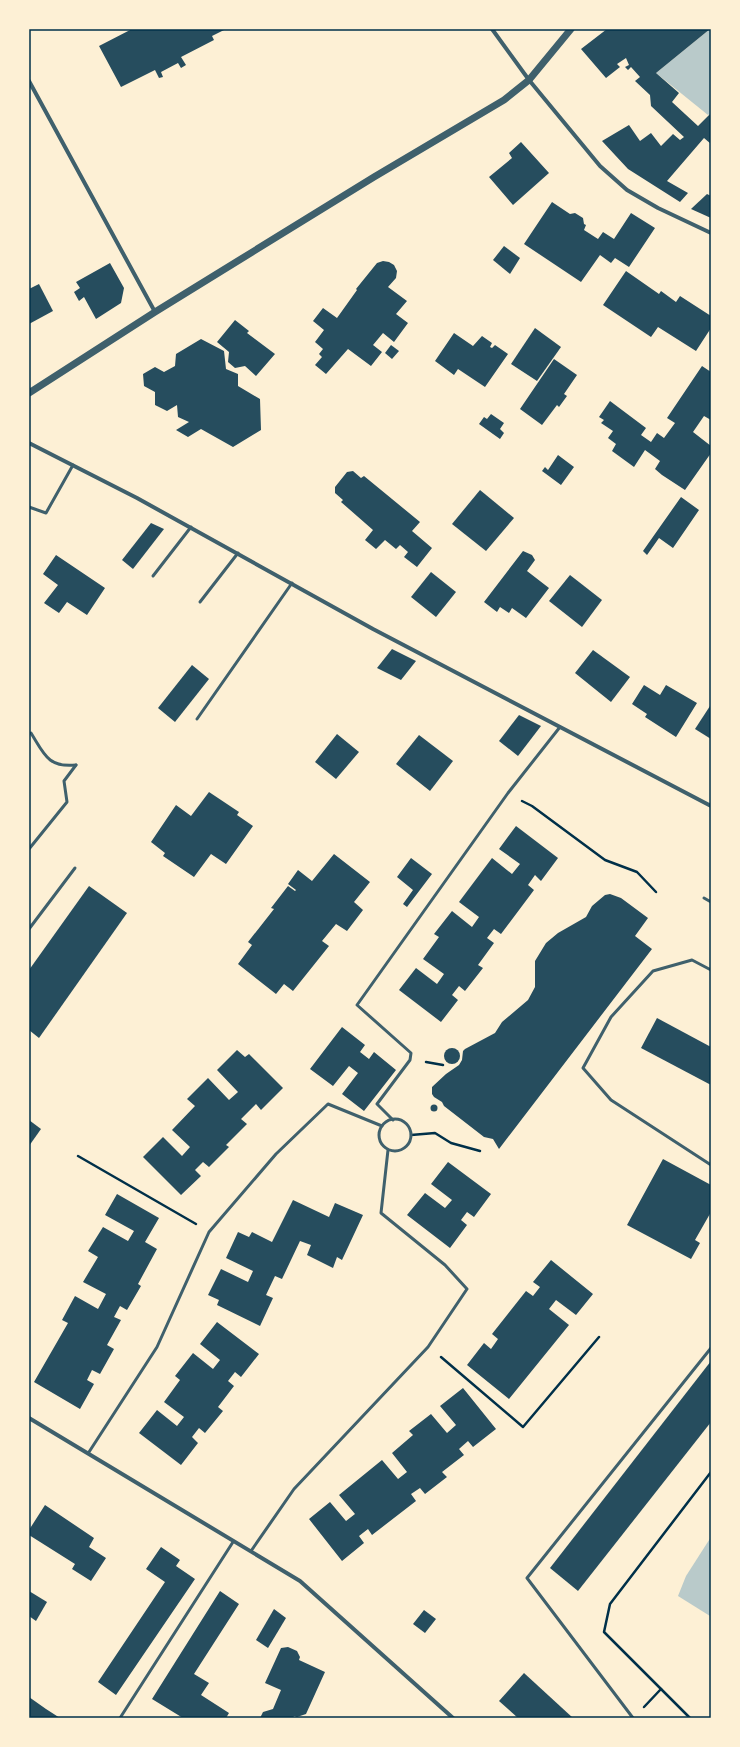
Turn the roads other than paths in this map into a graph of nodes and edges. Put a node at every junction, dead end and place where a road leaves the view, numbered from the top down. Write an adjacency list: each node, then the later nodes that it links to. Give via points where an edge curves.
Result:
1 (492, 29): 3 (street)
2 (572, 29): 3 (street)
3 (529, 80): 5 (street, via 600,166 627,190); 6 (street, via 504,100)
4 (29, 81): 6 (street)
5 (711, 233)
6 (155, 312): 7 (street)
7 (29, 394)
8 (29, 443): 9 (street)
9 (73, 465): 10 (lane, via 46,513); 11 (street)
10 (29, 507)
11 (191, 527): 12 (street); 13 (lane)
12 (238, 553): 14 (street); 15 (lane)
13 (153, 576)
14 (292, 583): 16 (lane); 17 (street, via 373,629)
15 (200, 602)
16 (197, 719)
17 (560, 727): 19 (street); 26 (lane, via 508,793 357,1005 411,1053 410,1060 377,1104)
18 (31, 733): 20 (lane, via 49,760 62,766 76,765 64,781 67,802)
19 (711, 806)
20 (29, 849)
21 (75, 868): 24 (lane)
22 (704, 898): 23 (lane)
23 (711, 902)
24 (29, 929)
25 (711, 970): 29 (lane, via 692,960 653,971 611,1017 583,1068 611,1100)
26 (393, 1120): 27 (lane); 28 (lane, via 406,1123 410,1129 410,1142 402,1150)
27 (382, 1126): 28 (lane, via 379,1139); 32 (lane, via 328,1104 276,1154 209,1232 157,1347)
28 (388, 1150): 34 (lane, via 381,1213 444,1265 467,1289 428,1346 294,1490)
29 (711, 1165)
30 (711, 1348): 37 (lane, via 527,1578)
31 (29, 1418): 32 (street)
32 (89, 1452): 33 (street)
33 (233, 1542): 34 (street); 35 (lane)
34 (251, 1551): 36 (street, via 300,1581)
35 (120, 1718)
36 (452, 1718)
37 (633, 1718)

